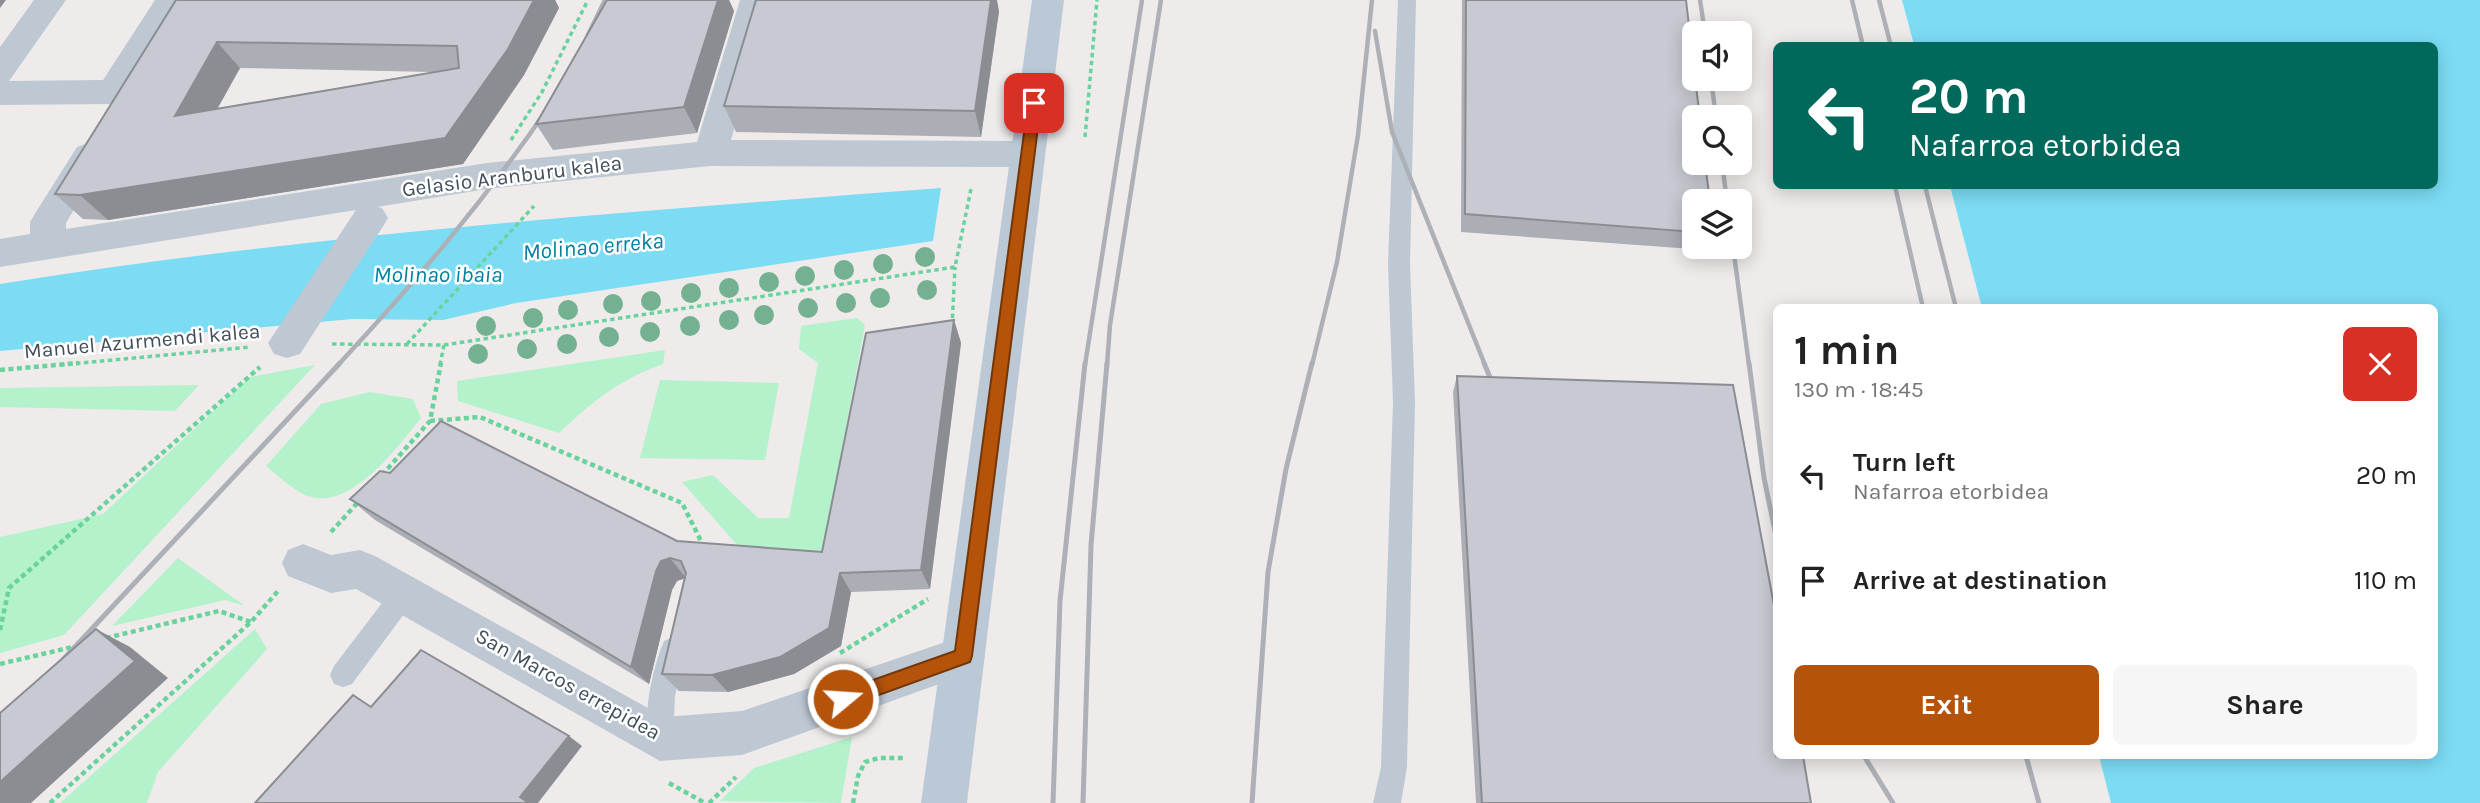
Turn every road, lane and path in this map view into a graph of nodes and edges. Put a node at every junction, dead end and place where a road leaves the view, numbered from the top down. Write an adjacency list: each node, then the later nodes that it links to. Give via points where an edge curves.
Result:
1 (24, 0): 10 (street)
2 (50, 0): 11 (street)
3 (171, 0): 12 (street, via 112,92)
4 (187, 0): 20 (street, via 48,222 48,235)
5 (588, 0): 17 (path, via 542,92)
6 (756, 0): 14 (street)
7 (1048, 0): 16 (main road)
8 (1097, 0): 13 (path)
9 (1407, 0): 44 (lane, via 1399,264 1405,402 1394,767)
10 (0, 34)
11 (0, 72)
12 (0, 93)
13 (1085, 137)
14 (710, 152): 15 (street, Gelasio Aranburu kalea); 17 (street, Gelasio Aranburu kalea)
15 (979, 153): 16 (street, Gelasio Aranburu kalea); 23 (path, Manuel Azurmendi kalea, via 955,267 444,345)
16 (1028, 154): 35 (main road)
17 (487, 176): 20 (street, Gelasio Aranburu kalea)
18 (534, 205): 23 (path)
19 (370, 218): 22 (street)
20 (63, 244): 21 (street, Gelasio Aranburu kalea)
21 (0, 253)
22 (287, 343): 23 (path, Manuel Azurmendi kalea); 24 (path, Manuel Azurmendi kalea); 31 (path, via 9,588)
23 (407, 344)
24 (0, 370)
25 (430, 421): 26 (path, via 480,416 682,503)
26 (705, 549)
27 (303, 563): 28 (street, San Marcos errepidea, via 331,574 360,569)
28 (404, 594): 38 (lane); 40 (street, San Marcos errepidea)
29 (917, 606): 36 (path)
30 (251, 622): 33 (path, via 219,611)
31 (0, 630)
32 (677, 630): 40 (lane, via 662,696)
33 (103, 639)
34 (90, 642): 37 (path)
35 (963, 656): 40 (street, San Marcos errepidea); 43 (main road)
36 (829, 659)
37 (0, 664)
38 (343, 675)
39 (889, 758): 42 (path, via 871,757 863,763)
40 (662, 759): 41 (path)
41 (705, 803)
42 (853, 803)
43 (944, 803)
44 (1387, 803)

